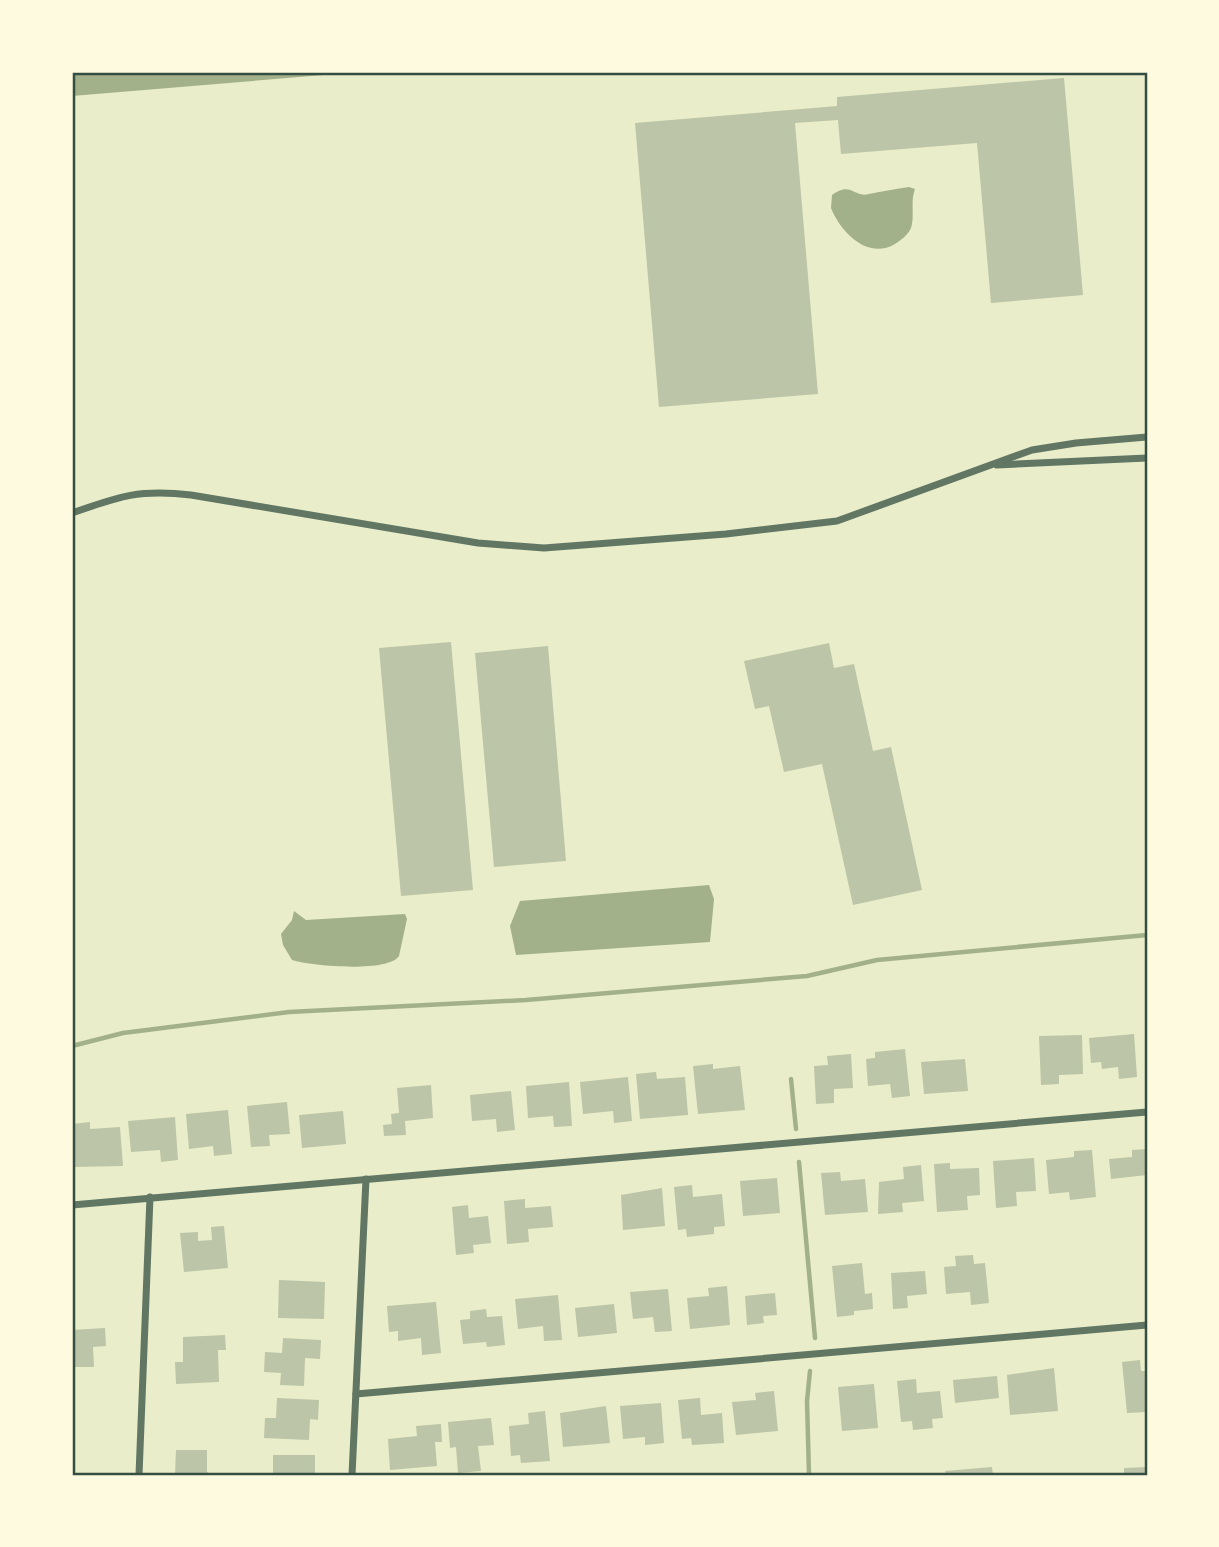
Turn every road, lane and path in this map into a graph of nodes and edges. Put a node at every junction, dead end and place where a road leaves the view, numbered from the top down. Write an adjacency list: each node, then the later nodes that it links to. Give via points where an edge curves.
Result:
1 (1147, 437): 3 (street, via 1051,446)
2 (1147, 458): 3 (street)
3 (993, 465): 4 (street, via 837,521 544,548 478,543 172,493 126,494)
4 (72, 513)
5 (1147, 1112): 6 (street)
6 (366, 1179): 7 (street); 10 (street)
7 (150, 1197): 8 (street); 11 (street)
8 (72, 1205)
9 (1147, 1325): 10 (street)
10 (356, 1394): 12 (street)
11 (139, 1475)
12 (352, 1475)

